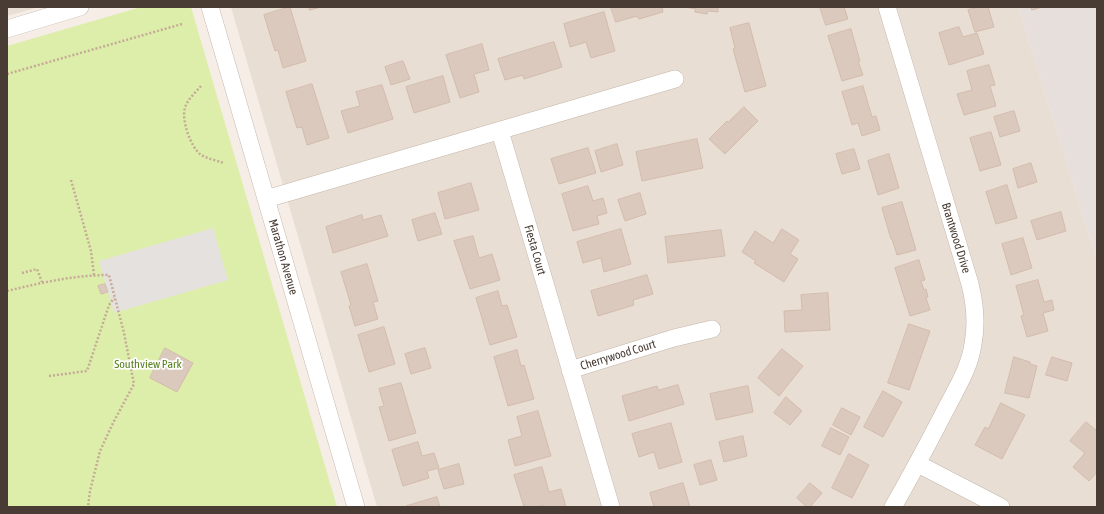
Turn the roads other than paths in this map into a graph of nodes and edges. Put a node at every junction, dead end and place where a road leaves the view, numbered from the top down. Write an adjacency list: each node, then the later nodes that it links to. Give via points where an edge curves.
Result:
1 (80, 7): 4 (street)
2 (210, 7): 7 (street, Marathon Avenue)
3 (887, 7): 10 (street, Brantwood Drive, via 970,284 976,317 974,343 966,369)
4 (7, 28)
5 (675, 79): 6 (street)
6 (500, 131): 7 (street); 9 (street, Fiesta Court)
7 (266, 199): 11 (street, Marathon Avenue)
8 (712, 329): 9 (street, Cherrywood Court)
9 (570, 370): 12 (street, Cherrywood Court)
10 (918, 464): 13 (street, Brantwood Drive); 14 (street)
11 (356, 507)
12 (611, 507)
13 (893, 507)
14 (1001, 507)

